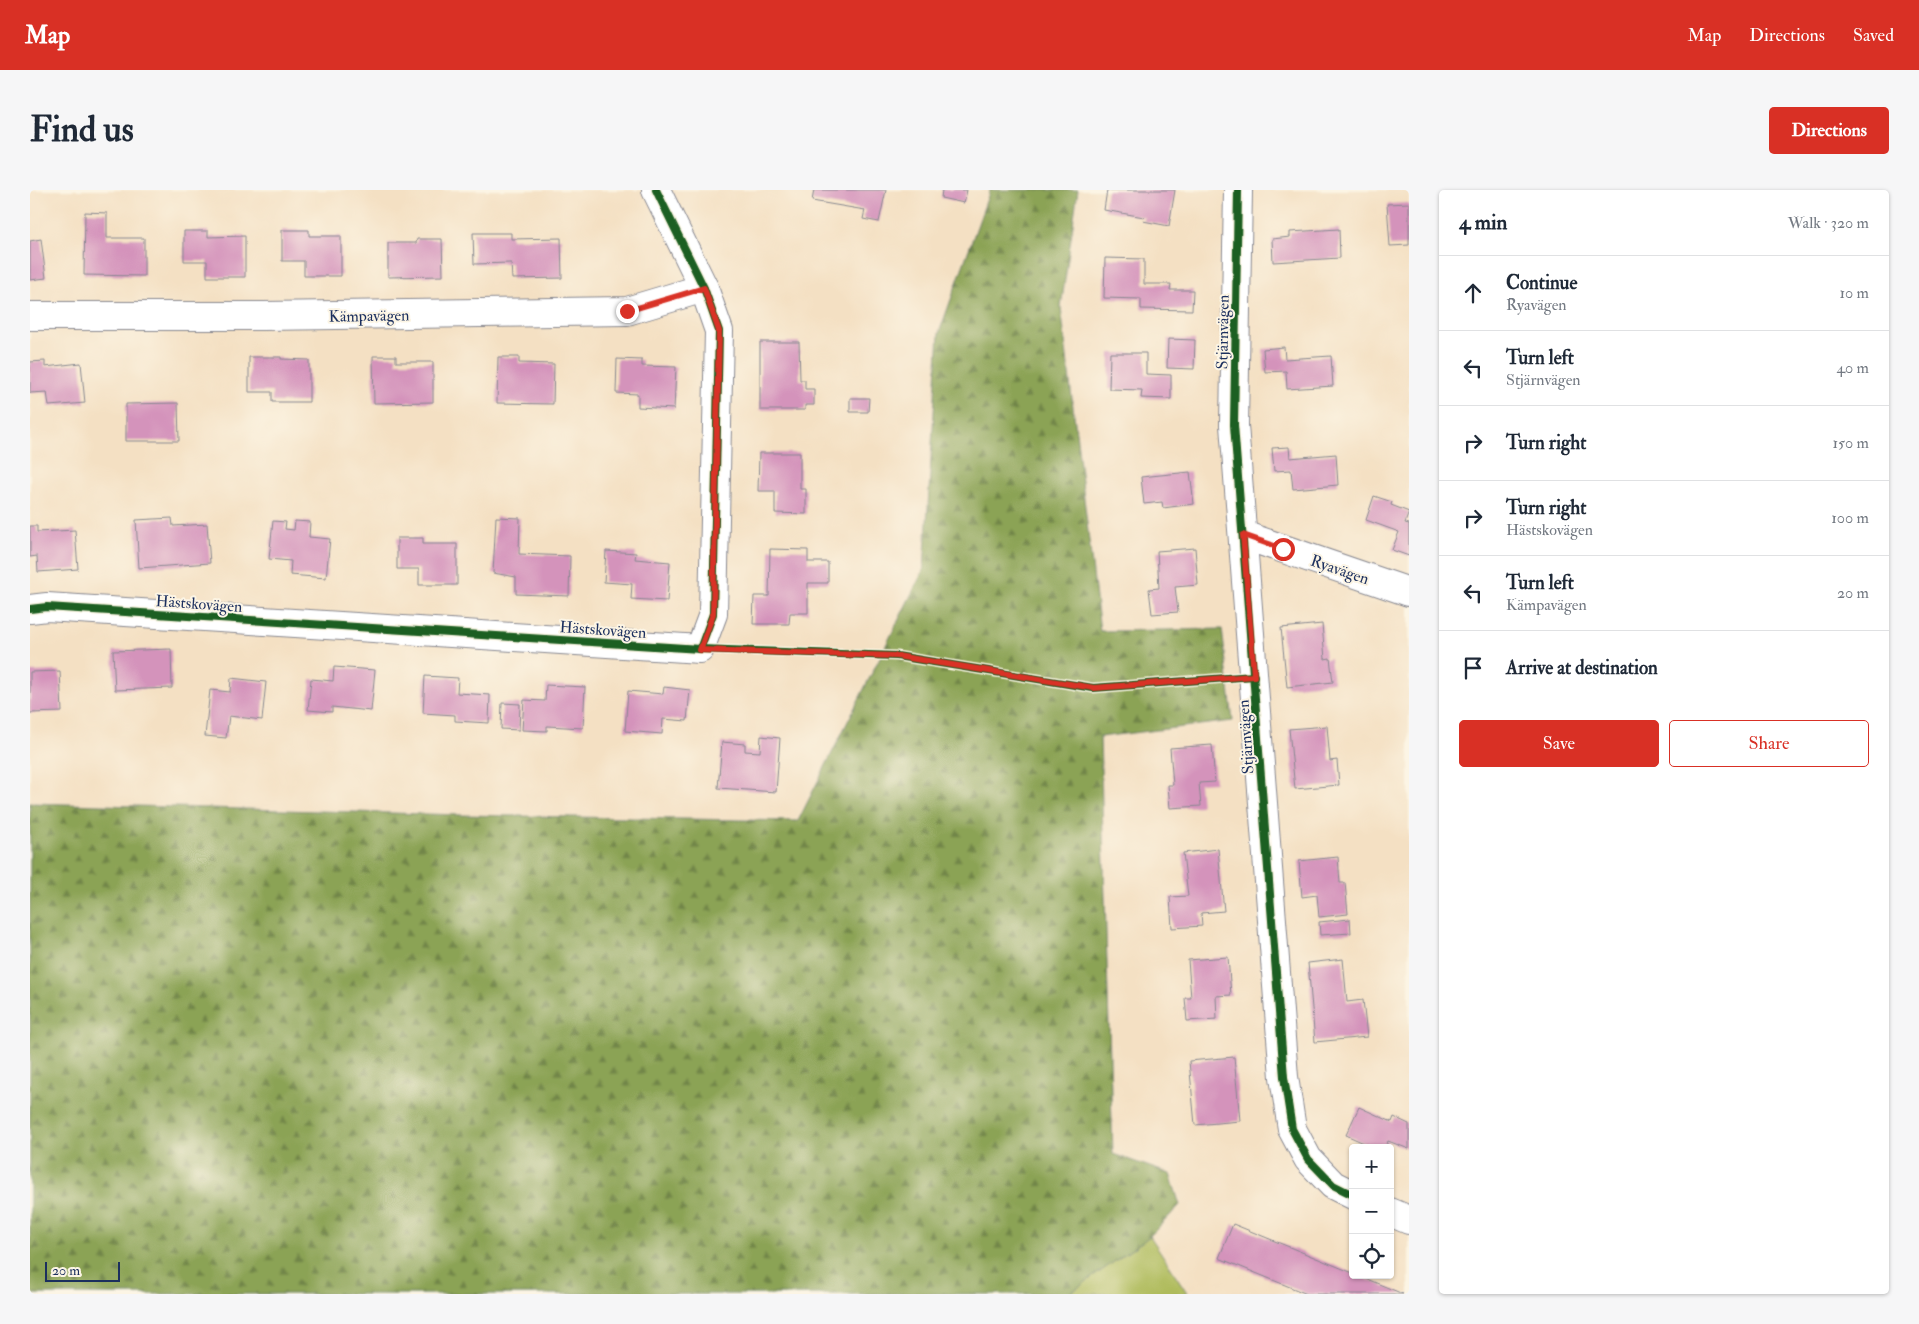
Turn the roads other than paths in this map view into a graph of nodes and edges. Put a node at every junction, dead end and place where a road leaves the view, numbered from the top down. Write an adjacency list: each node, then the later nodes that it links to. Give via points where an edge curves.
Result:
1 (656, 190): 3 (street, Hästskovägen)
2 (1238, 190): 5 (street, Stjärnvägen, via 1234,425)
3 (704, 288): 4 (street, Kämpavägen, via 627,311); 7 (street, Hästskovägen, via 719,331 713,614 700,650 47,607)
4 (30, 316)
5 (1243, 535): 6 (street, Ryavägen); 8 (street, Stjärnvägen, via 1284,1077 1292,1129 1308,1159 1333,1185)
6 (1409, 592)
7 (30, 609)
8 (1349, 1192)
9 (1394, 1214): 10 (street)
10 (1409, 1220)

